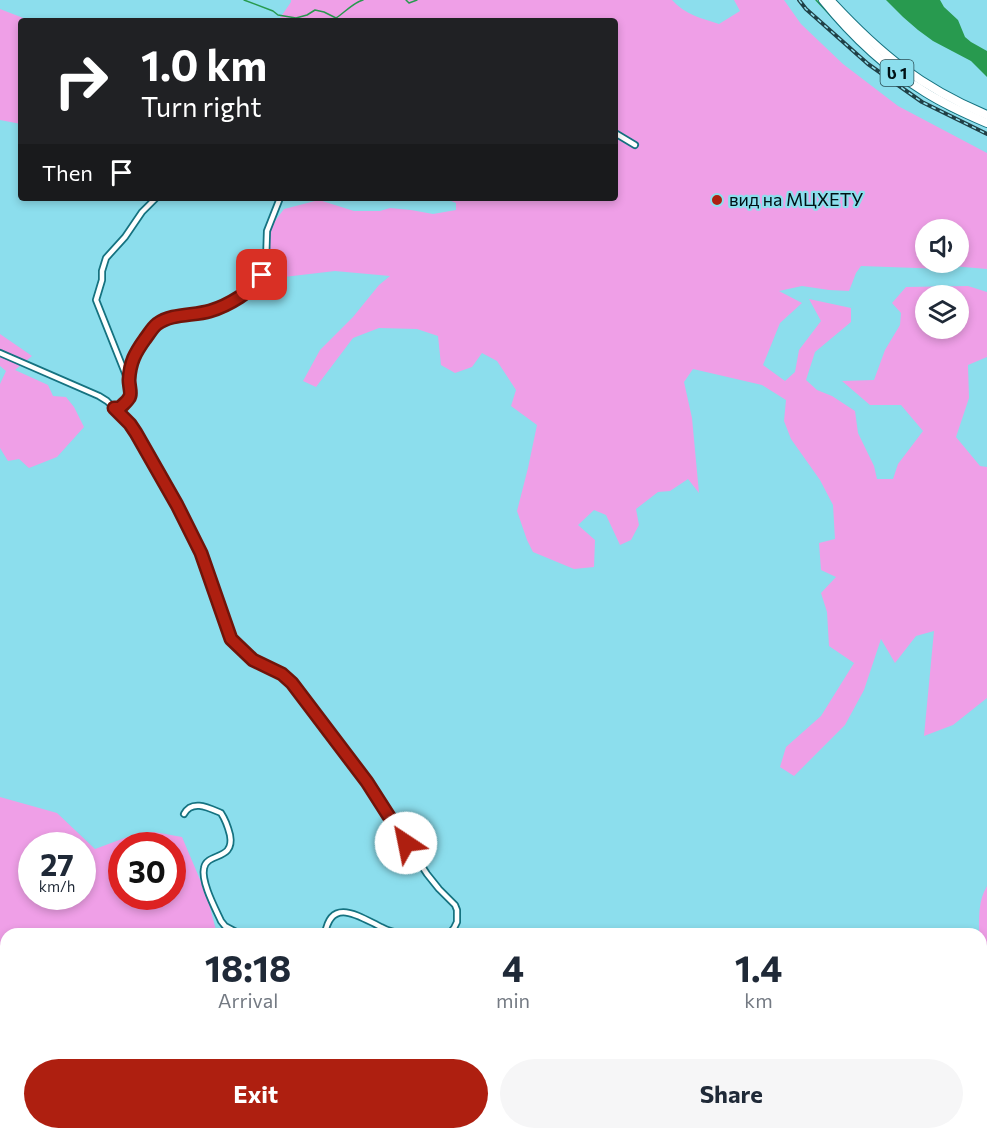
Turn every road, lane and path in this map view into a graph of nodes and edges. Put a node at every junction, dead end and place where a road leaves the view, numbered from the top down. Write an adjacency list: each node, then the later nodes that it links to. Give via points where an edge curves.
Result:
1 (823, 0): 4 (highway, ს 1, via 851,32 902,77)
2 (830, 0): 3 (highway, ს 1, via 895,63 941,93)
3 (987, 115)
4 (987, 123)
5 (618, 135): 6 (street)
6 (635, 145)
7 (153, 201): 10 (street, via 106,258 96,300)
8 (279, 201): 10 (street, via 267,231 266,262 259,282 210,312 158,323 135,354)
9 (0, 353): 11 (street, via 99,396)
10 (129, 383): 11 (street, via 130,398 120,408)
11 (114, 408): 16 (street, via 136,433 188,525 231,639 253,660 288,678 367,782 427,874 456,908)
12 (184, 813): 13 (street, via 198,805 221,813 229,831 231,845 204,867 204,879 221,921)
13 (229, 928)
14 (327, 928): 15 (street, via 339,912 354,913)
15 (382, 928)
16 (454, 928)

